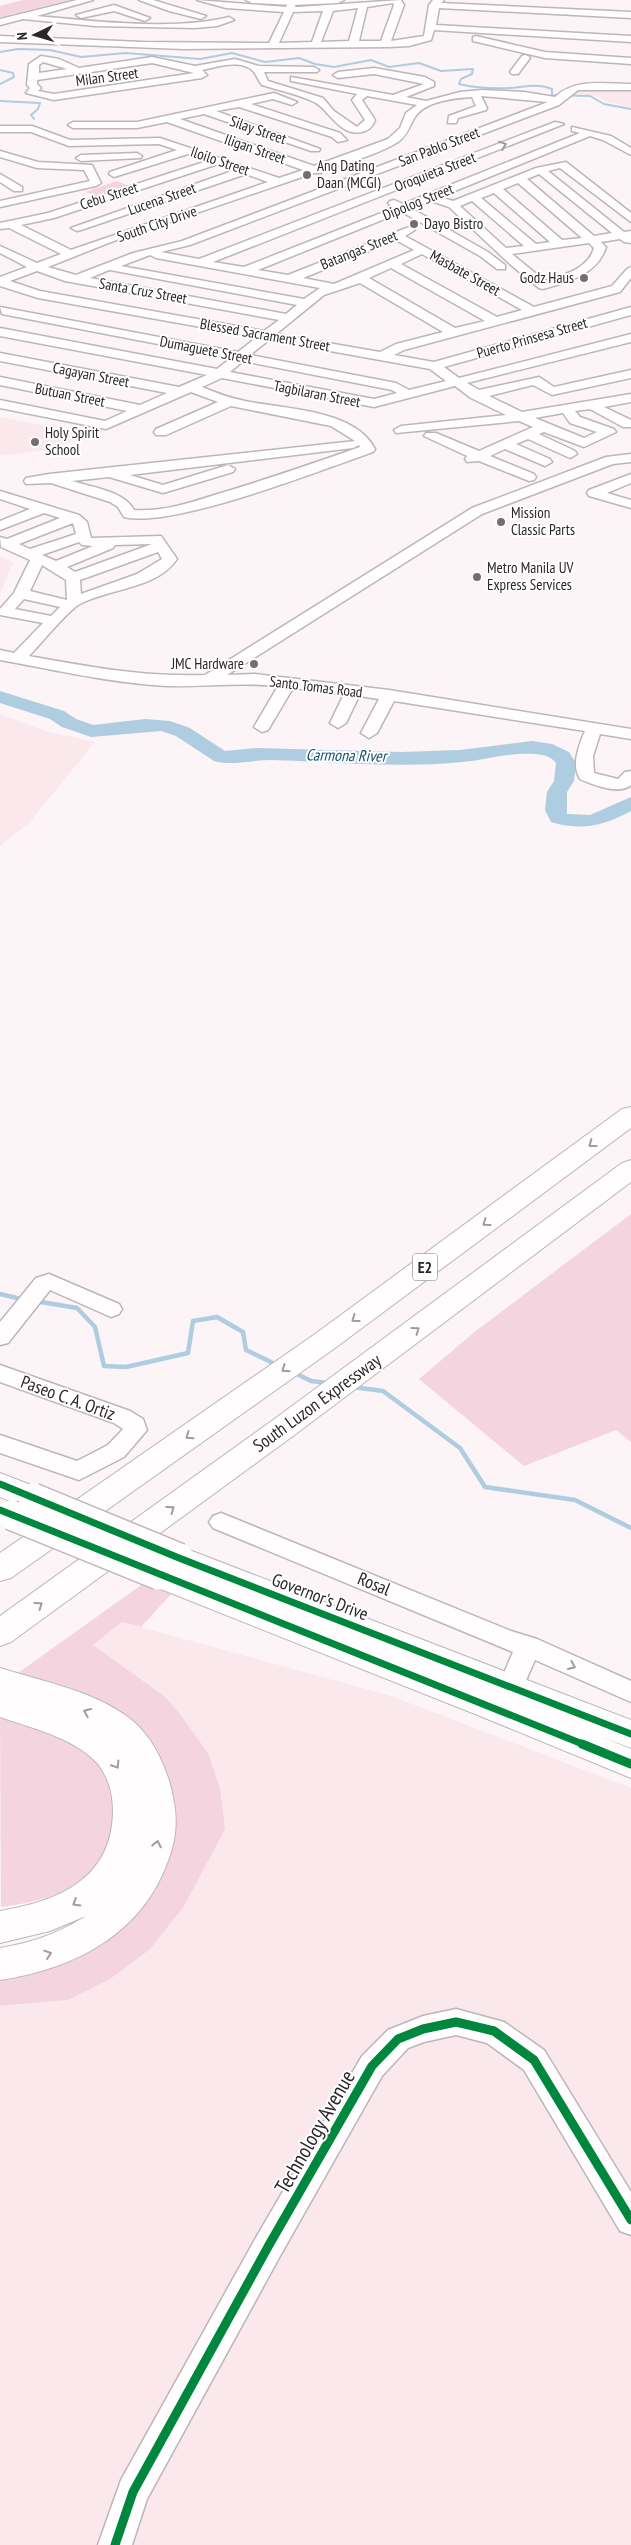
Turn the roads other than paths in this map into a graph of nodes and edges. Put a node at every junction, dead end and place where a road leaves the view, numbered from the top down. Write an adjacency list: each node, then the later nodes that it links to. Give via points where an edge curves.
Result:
1 (88, 0): 14 (street)
2 (144, 0): 15 (street, via 186,13)
3 (202, 0): 10 (street, via 246,8)
4 (252, 0): 10 (main road)
5 (338, 0): 10 (main road)
6 (395, 0): 11 (street); 28 (street, via 399,5)
7 (437, 2): 13 (street); 20 (street, via 436,16)
8 (573, 2): 9 (street)
9 (631, 5)
10 (289, 6): 12 (street); 31 (street, via 273,35)
11 (362, 6): 12 (street); 27 (street)
12 (329, 9): 32 (street)
13 (631, 15)
14 (22, 16): 17 (street, via 42,21); 18 (street)
15 (229, 20): 16 (street); 19 (street, via 219,24)
16 (242, 21)
17 (71, 22): 19 (street); 19 (street, via 78,16 114,8 145,18)
18 (0, 23): 23 (street, via 24,30)
19 (143, 24): 23 (street)
20 (430, 27): 21 (street); 28 (street, via 428,38 402,47)
21 (464, 29): 22 (street); 38 (street, via 467,37 545,55)
22 (512, 32): 25 (street); 33 (street, via 535,41)
23 (137, 35): 24 (street)
24 (198, 35)
25 (605, 37): 26 (street); 34 (street)
26 (631, 39)
27 (353, 44): 28 (street); 32 (street)
28 (386, 44)
29 (464, 44): 36 (street)
30 (1, 45): 31 (street, via 20,42)
31 (273, 46): 32 (street)
32 (315, 46)
33 (568, 46)
34 (597, 48)
35 (29, 56): 37 (street)
36 (526, 58): 40 (street); 43 (street)
37 (41, 59): 42 (street); 47 (street, via 34,64)
38 (631, 61)
39 (179, 67): 42 (street, via 152,60); 45 (street); 48 (street, Milan Street)
40 (631, 68)
41 (256, 69): 45 (street, via 236,61); 46 (street, via 296,68); 50 (street)
42 (78, 70): 47 (street)
43 (515, 72)
44 (225, 73): 45 (street)
45 (203, 74): 55 (street, via 54,97 31,94)
46 (331, 74): 51 (street); 56 (street, via 374,71 425,80 430,84)
47 (34, 77): 55 (street, via 32,85)
48 (93, 80)
49 (249, 80): 50 (street)
50 (262, 80): 57 (street, via 294,79); 57 (street, via 319,100 330,113 358,131 370,121 369,109 356,100)
51 (373, 82)
52 (55, 85): 55 (street, Milan Street)
53 (390, 85): 56 (street)
54 (631, 87): 60 (street, San Pablo Street, via 584,86 573,88)
55 (36, 88)
56 (416, 90): 59 (street)
57 (364, 93): 59 (street)
58 (475, 94): 60 (street, via 514,93); 62 (street); 67 (street, via 482,108 459,113)
59 (391, 98): 62 (street)
60 (562, 98): 65 (street, San Pablo Street)
61 (239, 103): 63 (street, via 274,96); 64 (street); 74 (street, via 336,135 342,140)
62 (423, 106): 84 (street, South City Drive, via 410,115 407,127 395,139)
63 (305, 107)
64 (202, 110): 66 (street); 74 (street, Silay Street)
65 (525, 114): 68 (street); 90 (street, San Pablo Street)
66 (167, 118): 69 (street, via 121,126); 80 (street, Iligan Street)
67 (452, 121)
68 (559, 124): 71 (street); 94 (street, Oroquieta Street, one-way to 68)
69 (73, 125)
70 (0, 129): 75 (street, Iloilo Street, via 32,130 69,143 160,141)
71 (590, 133): 76 (street, via 607,138); 95 (street, Dipolog Street)
72 (18, 136): 73 (street)
73 (0, 137)
74 (315, 149): 80 (street)
75 (189, 150): 78 (street); 79 (street, Iloilo Street)
76 (631, 152)
77 (2, 155): 81 (street, via 32,176)
78 (156, 160): 81 (street, via 140,156); 86 (street)
79 (217, 160): 82 (street, Iloilo Street); 100 (street, Cebu Street)
80 (285, 160): 84 (street, Iligan Street)
81 (80, 162): 85 (street)
82 (246, 170): 89 (street, Iloilo Street); 104 (street, Lucena Street)
83 (540, 170): 87 (street); 101 (street, via 562,164); 106 (street)
84 (315, 171): 89 (street, South City Drive); 90 (street, Iligan Street)
85 (92, 174): 92 (street); 97 (street, via 95,185)
86 (114, 174)
87 (519, 178): 91 (street); 108 (street)
88 (2, 180): 92 (street)
89 (280, 182): 107 (street, South City Drive)
90 (348, 182): 94 (street, Iligan Street); 116 (street, San Pablo Street, via 186,243)
91 (495, 188): 96 (street); 110 (street)
92 (18, 190): 93 (street)
93 (0, 193)
94 (376, 194): 99 (street, Iligan Street); 120 (street, Oroquieta Street)
95 (431, 197): 98 (street); 99 (street, Dipolog Street)
96 (474, 197): 98 (street); 111 (street)
97 (0, 204)
98 (453, 204): 114 (street)
99 (402, 208): 102 (street, Iligan Street); 127 (street, Dipolog Street)
100 (50, 216): 103 (street, Cebu Street); 104 (street)
101 (631, 219)
102 (429, 222): 105 (street, Batangas Street); 126 (street, Iligan Street)
103 (5, 225): 117 (street)
104 (77, 228): 107 (street)
105 (396, 235): 113 (street, Masbate Street); 132 (street, Batangas Street)
106 (626, 235): 108 (street); 109 (street)
107 (107, 240): 117 (street, South City Drive)
108 (593, 240): 110 (street); 115 (street, via 600,247)
109 (631, 242)
110 (560, 245): 111 (street)
111 (534, 248): 114 (street)
112 (0, 249): 125 (street, Santa Cruz Street)
113 (423, 250): 122 (street); 141 (street, Masbate Street)
114 (504, 252): 121 (street)
115 (599, 252): 118 (street); 123 (street)
116 (148, 253): 120 (street); 124 (street, San Pablo Street)
117 (71, 254): 125 (street, South City Drive)
118 (580, 254)
119 (534, 261): 121 (street)
120 (200, 263): 127 (street)
121 (516, 263): 129 (street)
122 (392, 264): 130 (street); 144 (street)
123 (588, 265): 129 (street); 129 (street, via 578,274 543,285)
124 (110, 266): 131 (street, San Pablo Street); 138 (street)
125 (37, 267): 131 (street, Santa Cruz Street); 133 (street, South City Drive)
126 (501, 267)
127 (245, 271): 132 (street)
128 (631, 271): 137 (street, via 616,289)
129 (528, 274)
130 (360, 278): 134 (street); 147 (street)
131 (77, 279): 142 (street, Santa Cruz Street)
132 (289, 279): 134 (street)
133 (0, 282): 136 (street, Blessed Sacrament Street)
134 (333, 287): 138 (street)
135 (560, 292): 137 (street)
136 (38, 294): 139 (street); 148 (street, Blessed Sacrament Street)
137 (575, 301): 141 (street); 143 (street)
138 (307, 302): 142 (street)
139 (1, 311): 152 (street, Dumaguete Street)
140 (631, 311): 143 (street, Puerto Prinsesa Street)
141 (534, 312): 144 (street)
142 (290, 318): 148 (street)
143 (604, 318): 146 (street); 153 (street, Puerto Prinsesa Street)
144 (496, 322): 147 (street)
145 (0, 332): 155 (street, Tagbilaran Street)
146 (631, 332)
147 (454, 333): 150 (street, via 400,347)
148 (268, 336): 150 (street, Blessed Sacrament Street); 152 (street)
149 (631, 338): 157 (street, Tagbilaran Street)
150 (382, 356): 153 (street, Blessed Sacrament Street)
151 (0, 357): 158 (street, Cagayan Street)
152 (243, 357): 155 (street); 159 (street, Dumaguete Street, via 396,386)
153 (434, 366): 157 (street, Blessed Sacrament Street)
154 (631, 374): 160 (street, via 552,391 533,381)
155 (218, 376): 158 (street); 159 (street, Tagbilaran Street, via 367,403)
156 (0, 381): 165 (street, Butuan Street)
157 (459, 383): 159 (street, Tagbilaran Street); 160 (street, Blessed Sacrament Street)
158 (188, 390): 162 (street, Cagayan Street); 165 (street)
159 (407, 395)
160 (476, 395): 167 (street, Blessed Sacrament Street)
161 (628, 401): 164 (street)
162 (229, 402): 173 (street); 176 (street, Cagayan Street, via 338,424)
163 (0, 404): 165 (street, via 106,425)
164 (593, 405): 166 (street); 170 (street, via 604,414)
165 (139, 409)
166 (567, 410): 167 (street); 171 (street, Blessed Sacrament Street, via 575,420 608,432 584,443)
167 (519, 417): 168 (street); 171 (street, Blessed Sacrament Street)
168 (489, 420): 169 (street); 175 (street)
169 (451, 424): 172 (street); 177 (street)
170 (628, 424)
171 (544, 427): 175 (street)
172 (401, 430)
173 (161, 432)
174 (431, 436): 180 (street)
175 (527, 437): 177 (street); 178 (street)
176 (366, 443): 179 (street); 185 (street, via 368,449 309,469 206,502 141,516 129,514 124,504 115,499)
177 (504, 446): 180 (street); 182 (street)
178 (570, 454)
179 (266, 456): 183 (street); 183 (street, via 163,488)
180 (473, 458): 184 (street)
181 (631, 458): 207 (street, via 611,460 477,511)
182 (545, 462)
183 (106, 472): 185 (street)
184 (529, 477)
185 (49, 478): 186 (street)
186 (31, 480)
187 (627, 482): 190 (street, via 594,493)
188 (0, 495): 189 (street)
189 (16, 500): 191 (street); 192 (street)
190 (631, 504)
191 (0, 506)
192 (44, 508): 193 (street); 194 (street)
193 (74, 518): 195 (street, via 80,522); 197 (street)
194 (0, 526)
195 (83, 536): 196 (street, via 87,542); 199 (street)
196 (117, 541): 198 (street, via 153,539); 200 (street)
197 (3, 543): 199 (street)
198 (162, 546): 201 (street); 203 (street, via 170,559 165,565)
199 (33, 557): 200 (street); 202 (street)
200 (56, 566): 201 (street)
201 (73, 578): 203 (street)
202 (21, 594): 203 (street); 204 (street, via 5,612)
203 (72, 603): 204 (street)
204 (55, 621): 206 (street)
205 (0, 655): 206 (street, Santo Tomas Road)
206 (18, 658): 207 (street, Santo Tomas Road, via 127,678 168,681)
207 (210, 679): 208 (street, Santo Tomas Road)
208 (288, 683): 209 (street, Santo Tomas Road); 212 (street)
209 (353, 692): 210 (street, Santo Tomas Road); 211 (street)
210 (389, 695): 213 (street, Santo Tomas Road); 214 (street)
211 (338, 723)
212 (262, 726)
213 (595, 728): 215 (street, Santo Tomas Road); 216 (street, via 584,751 586,775 621,785)
214 (369, 733)
215 (631, 734)
216 (631, 776)
217 (631, 1115): 226 (highway, E2, one-way to 226, via 325,1341)
218 (631, 1169): 230 (highway, South Luzon Expressway, one-way to 218, via 377,1359)
219 (111, 1309): 220 (street, via 55,1282 44,1283)
220 (0, 1337)
221 (0, 1373): 222 (street, Paseo C. A. Ortiz, via 122,1417 135,1425 136,1430 116,1451 79,1471)
222 (0, 1444)
223 (0, 1484): 224 (highway, Governor's Drive)
224 (15, 1508): 228 (highway, Governor's Drive, bridge)
225 (221, 1522): 231 (street, Rosal, via 506,1640)
226 (52, 1531): 227 (highway); 229 (highway, E2)
227 (0, 1551)
228 (169, 1566): 232 (highway, Governor's Drive); 236 (highway, Governor's Drive)
229 (0, 1569)
230 (0, 1633)
231 (528, 1646): 232 (street); 233 (street, Rosal, one-way to 233)
232 (511, 1688): 235 (highway, Governor's Drive)
233 (631, 1692)
234 (12, 1696): 237 (highway, one-way to 237, via 105,1750 114,1760 126,1785 130,1826 124,1854 94,1891 52,1915); 238 (highway, one-way to 234, via 44,1956 100,1926 136,1891 152,1862 160,1831 157,1792 150,1771 132,1742 92,1714)
235 (631, 1734)
236 (631, 1764)
237 (0, 1927)
238 (0, 1964)
239 (631, 2220): 240 (street, Technology Avenue, via 534,2060 494,2031 456,2022 398,2039 372,2066 269,2245 133,2492)
240 (115, 2545)

